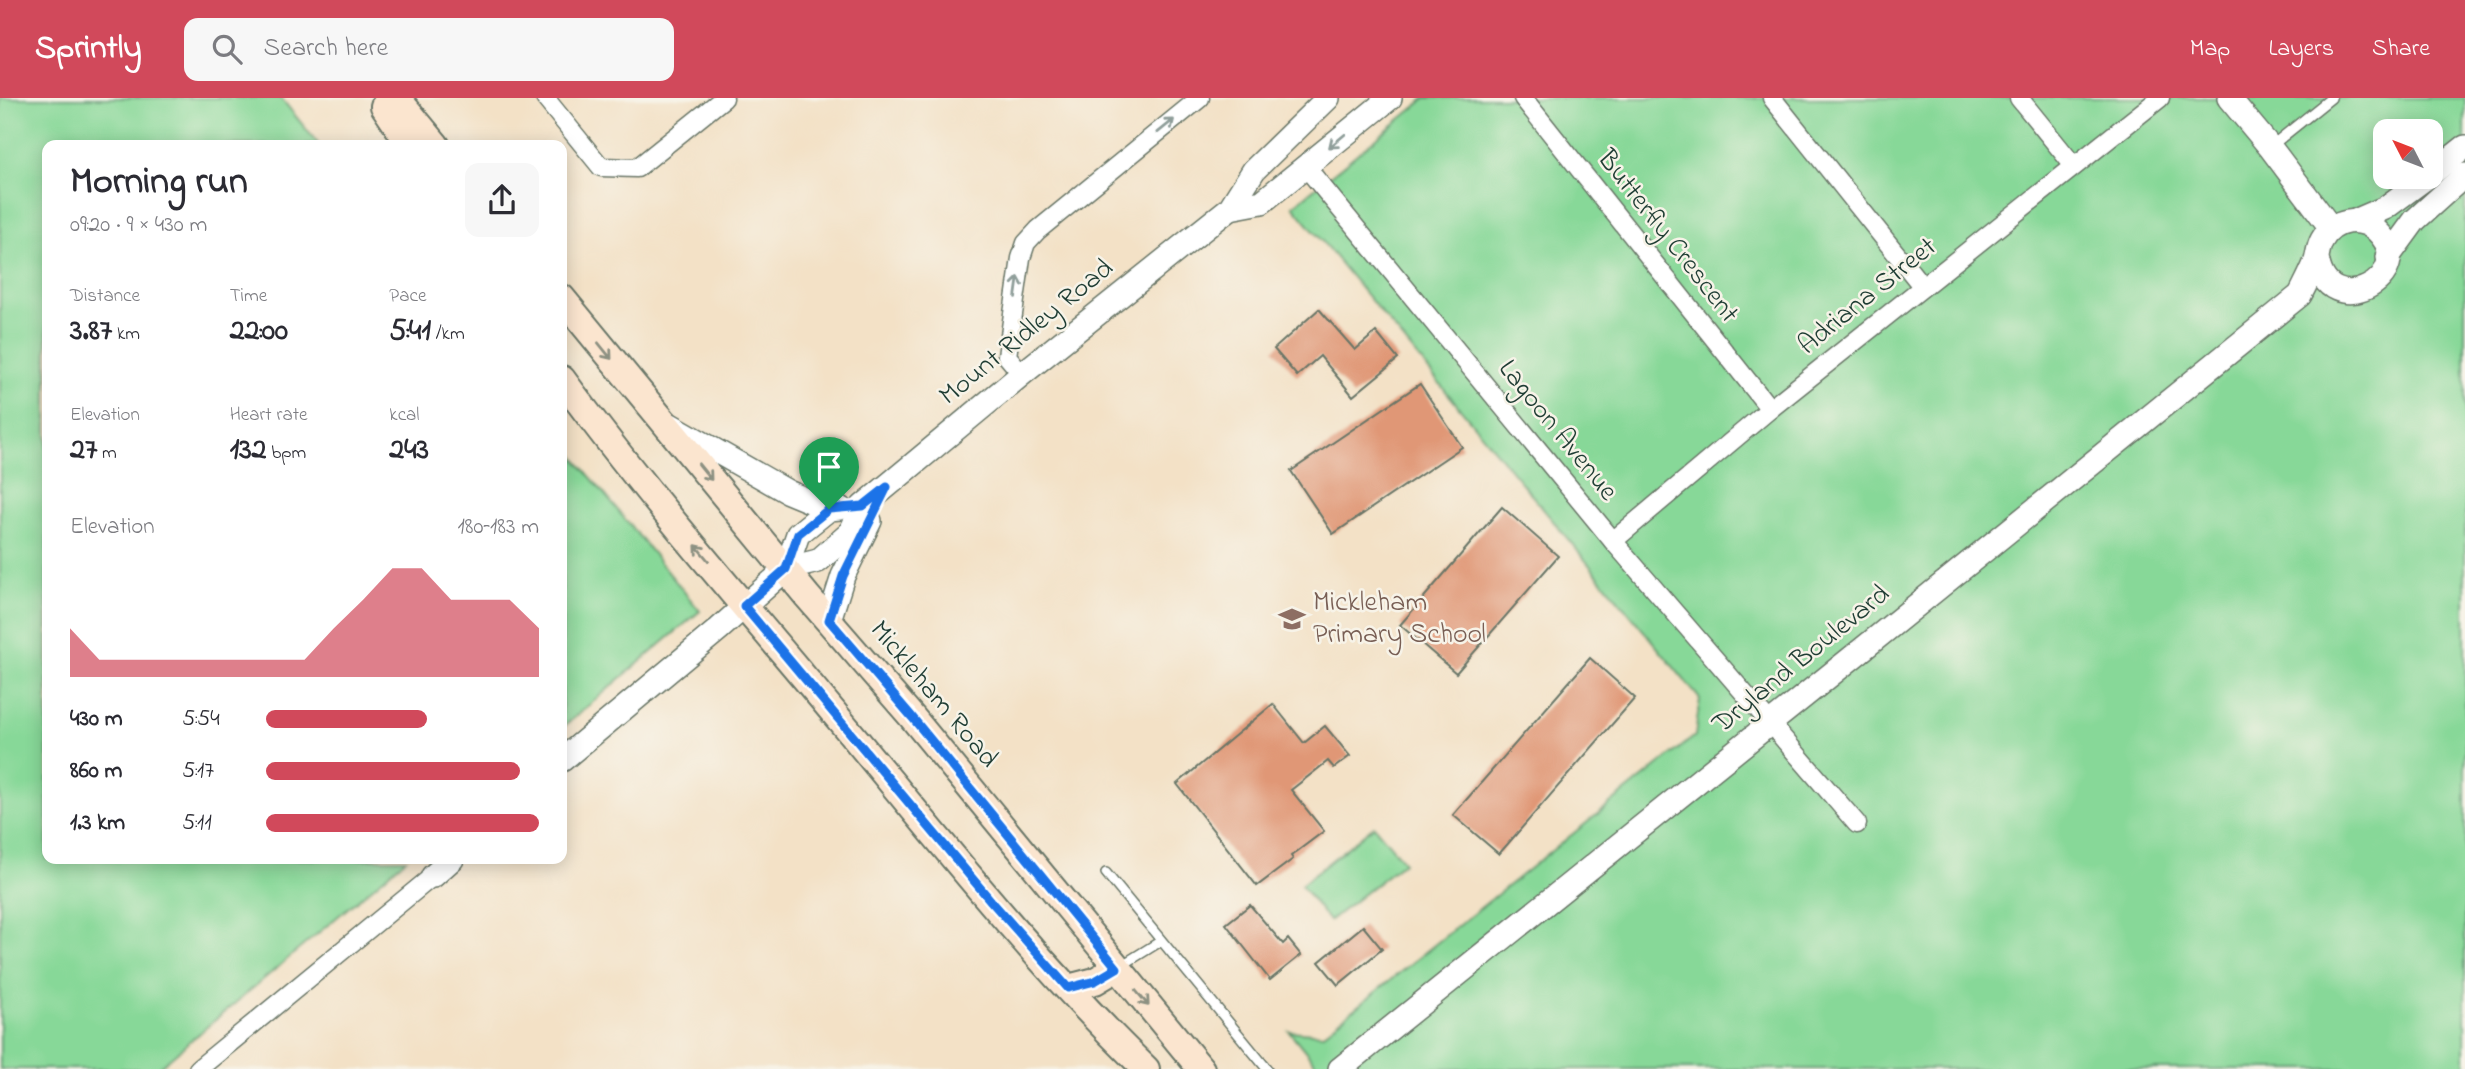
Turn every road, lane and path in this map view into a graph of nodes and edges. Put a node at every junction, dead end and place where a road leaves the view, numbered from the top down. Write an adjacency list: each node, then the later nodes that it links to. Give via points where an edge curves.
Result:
1 (379, 98): 14 (main road)
2 (397, 98): 15 (main road)
3 (545, 98): 4 (street, via 601,167 636,168)
4 (724, 98)
5 (1200, 98): 32 (street, one-way to 5, via 1007,356 1026,243)
6 (1328, 98): 23 (street, Mount Ridley Road, via 1254,170)
7 (1390, 98): 20 (street, Mount Ridley Road, one-way to 20)
8 (1523, 98): 34 (street, Butterfly Crescent)
9 (1772, 98): 28 (street)
10 (2019, 98): 19 (street)
11 (2160, 98): 19 (street, Adriana Street)
12 (2229, 98): 16 (street)
13 (2331, 98): 16 (lane)
14 (407, 140)
15 (432, 140)
16 (2270, 147): 25 (street)
17 (2465, 147): 18 (street)
18 (2443, 164)
19 (2074, 166): 28 (street, Adriana Street)
20 (1306, 167): 23 (street, Mount Ridley Road, via 1262,202); 39 (street, Lagoon Avenue)
21 (2465, 175): 27 (street, via 2415,220)
22 (2410, 189): 24 (street, via 2385,208)
23 (1230, 208): 32 (street, Mount Ridley Road)
24 (2355, 221): 25 (street); 27 (street, via 2376,230)
25 (2331, 229): 26 (street)
26 (2317, 257): 29 (street, via 2322,275); 30 (street, Dryland Boulevard)
27 (2388, 257): 29 (street, via 2375,284 2356,292)
28 (1922, 286): 34 (street, Adriana Street)
29 (2336, 288): 30 (street, Dryland Boulevard)
30 (2300, 295): 43 (street, Dryland Boulevard)
31 (567, 304): 35 (main road, Mickleham Road, one-way to 35)
32 (1022, 374): 36 (street, Mount Ridley Road)
33 (567, 386): 41 (main road, one-way to 33)
34 (1770, 409): 39 (street, Adriana Street)
35 (662, 419): 38 (street, via 789,492); 40 (main road, Mickleham Road, one-way to 40)
36 (887, 487): 37 (street, Mount Ridley Road); 42 (street, via 843,576)
37 (863, 506): 38 (street); 40 (street, Mount Ridley Road, via 850,533 818,561)
38 (829, 509): 40 (street, Mount Ridley Road, via 798,534)
39 (1613, 541): 43 (street, Lagoon Avenue)
40 (786, 569): 41 (street, Mount Ridley Road); 42 (main road, Mickleham Road)
41 (744, 606): 44 (street, Mount Ridley Road); 51 (main road)
42 (829, 620): 50 (main road, Mickleham Road)
43 (1770, 724): 45 (street, Lagoon Avenue); 56 (street, Dryland Boulevard)
44 (567, 756)
45 (1857, 824)
46 (446, 864): 48 (street)
47 (1106, 873): 49 (lane)
48 (433, 876): 52 (street)
49 (1160, 940): 50 (lane); 55 (lane)
50 (1117, 968): 51 (main road, via 1095,981); 54 (main road, Mickleham Road, one-way to 54)
51 (1068, 988): 53 (main road)
52 (198, 1069)
53 (1146, 1069)
54 (1201, 1069)
55 (1267, 1069)
56 (1340, 1069)

